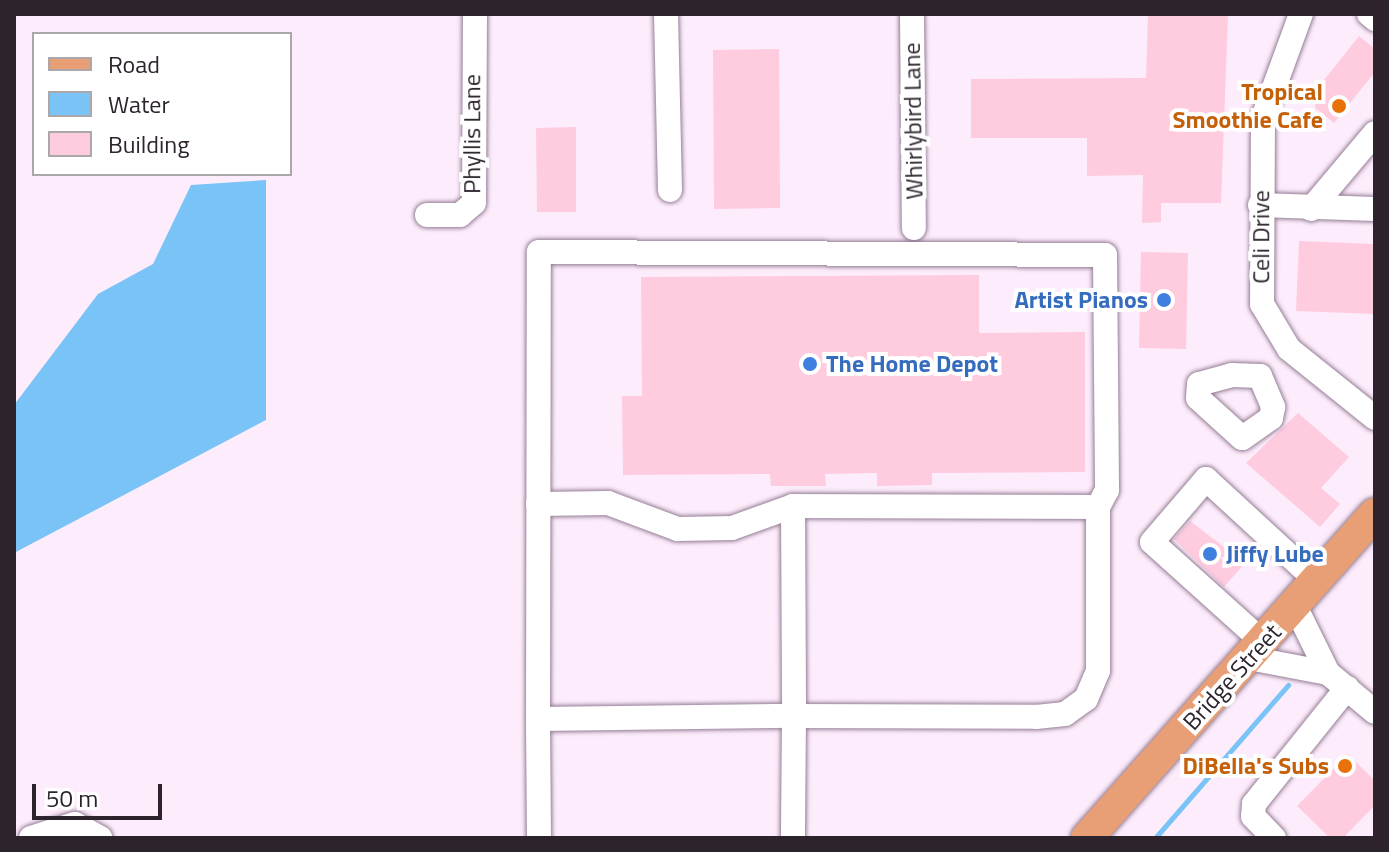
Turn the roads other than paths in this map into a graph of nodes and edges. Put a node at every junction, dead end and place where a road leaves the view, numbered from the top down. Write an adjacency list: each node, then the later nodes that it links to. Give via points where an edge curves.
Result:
1 (475, 14): 12 (street, Phyllis Lane, via 474,203 460,215)
2 (666, 14): 8 (street)
3 (912, 14): 13 (street, Whirlybird Lane)
4 (1301, 14): 9 (street, Celi Drive, via 1268,87)
5 (1369, 14): 6 (street)
6 (1375, 19)
7 (1375, 133): 10 (street)
8 (670, 190)
9 (1260, 205): 10 (street); 14 (street, Celi Drive, via 1262,304)
10 (1311, 209): 11 (street)
11 (1375, 209)
12 (427, 215)
13 (914, 228)
14 (1289, 349): 15 (street); 16 (street, Celi Drive)
15 (1260, 376)
16 (1375, 418)
17 (538, 504): 18 (street, via 608,503 678,529 732,528); 19 (street, via 539,252 597,252 1105,255 1107,490); 27 (street)
18 (793, 506): 19 (street); 26 (street)
19 (1098, 507): 26 (street, via 1098,671 1086,699 1065,714)
20 (1375, 514): 21 (main road, Bridge Street)
21 (1317, 581): 22 (main road, Bridge Street); 23 (street, via 1206,479 1152,542)
22 (1295, 606): 23 (main road, Bridge Street); 24 (street)
23 (1256, 650): 24 (street); 32 (main road, Bridge Street)
24 (1338, 681): 25 (street); 33 (street, via 1254,804 1253,816)
25 (1375, 712)
26 (794, 716): 27 (street); 31 (street)
27 (538, 719): 30 (street)
28 (31, 838): 29 (street, via 75,824)
29 (100, 838)
30 (539, 838)
31 (793, 838)
32 (1087, 838)
33 (1274, 838)

